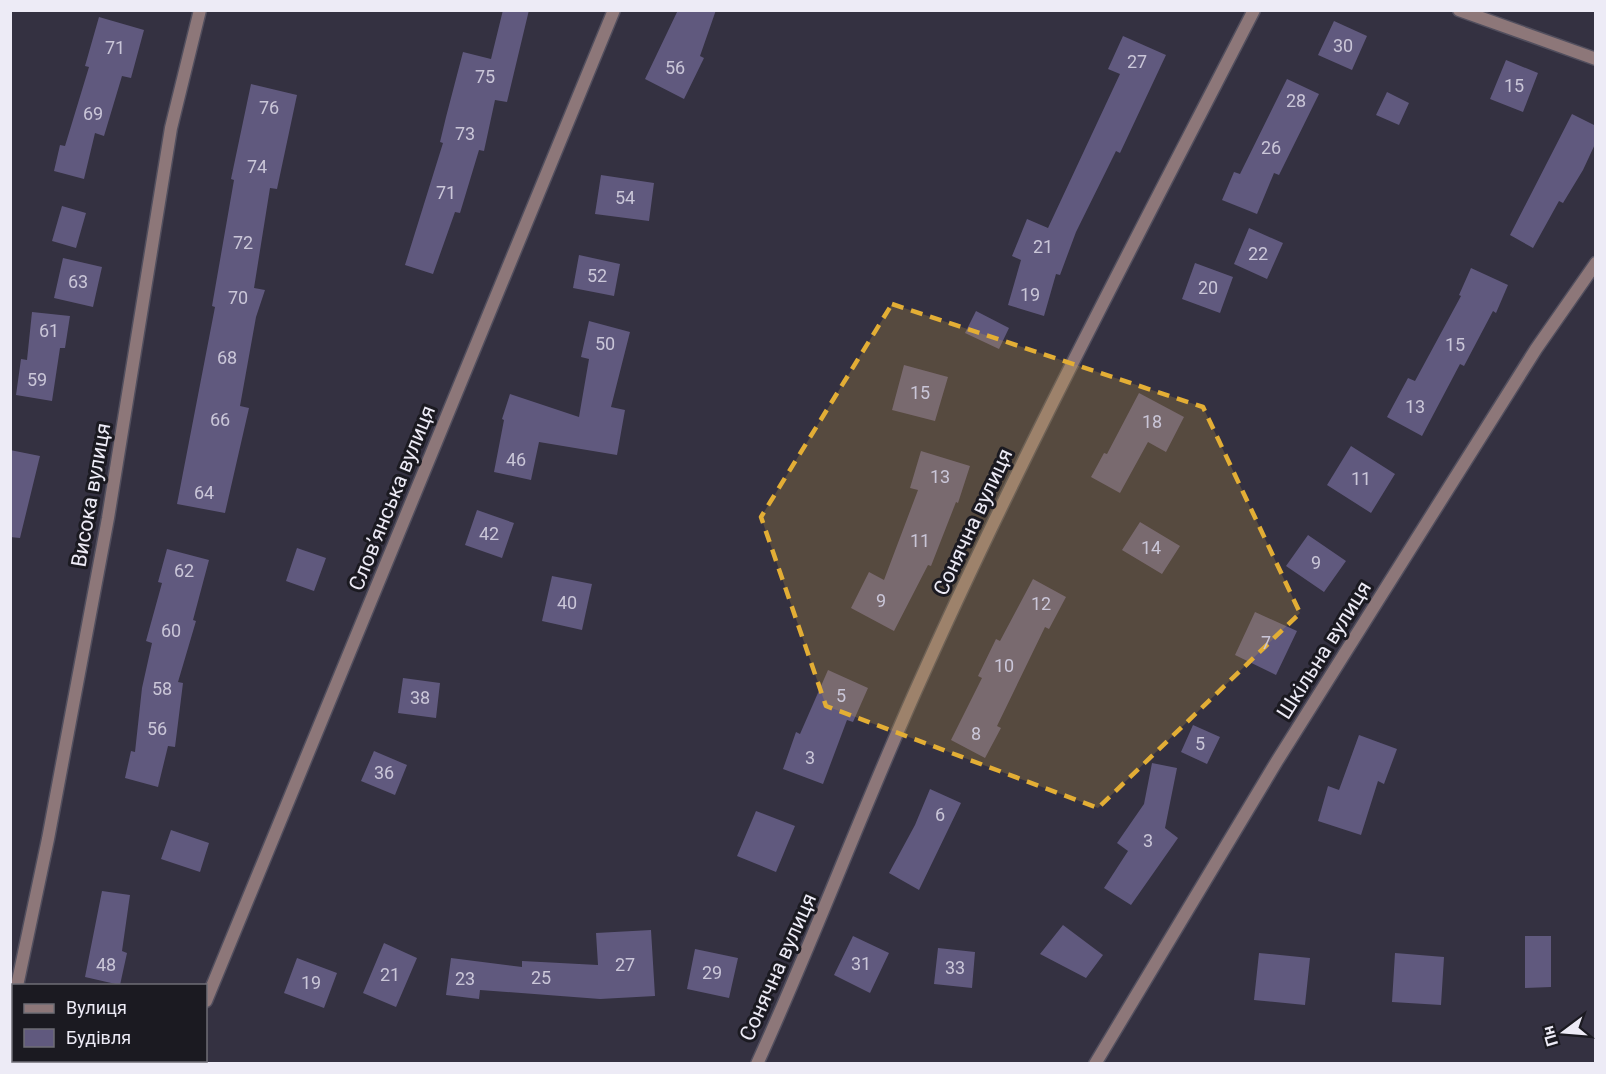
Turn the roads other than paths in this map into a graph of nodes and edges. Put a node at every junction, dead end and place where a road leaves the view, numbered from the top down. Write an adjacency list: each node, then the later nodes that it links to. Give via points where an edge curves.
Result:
1 (200, 10): 7 (street, Висока вулиця, via 171,128 108,518 48,839)
2 (614, 10): 8 (street, Слов’янська вулиця)
3 (1254, 10): 12 (street, Сонячна вулиця, via 1033,440 919,682)
4 (1459, 10): 5 (street)
5 (1596, 59)
6 (1596, 263): 13 (street, Шкільна вулиця, via 1536,349 1277,761)
7 (16, 984)
8 (207, 999)
9 (181, 1062): 10 (street); 11 (street)
10 (75, 1064)
11 (198, 1064)
12 (757, 1064)
13 (1095, 1064)

